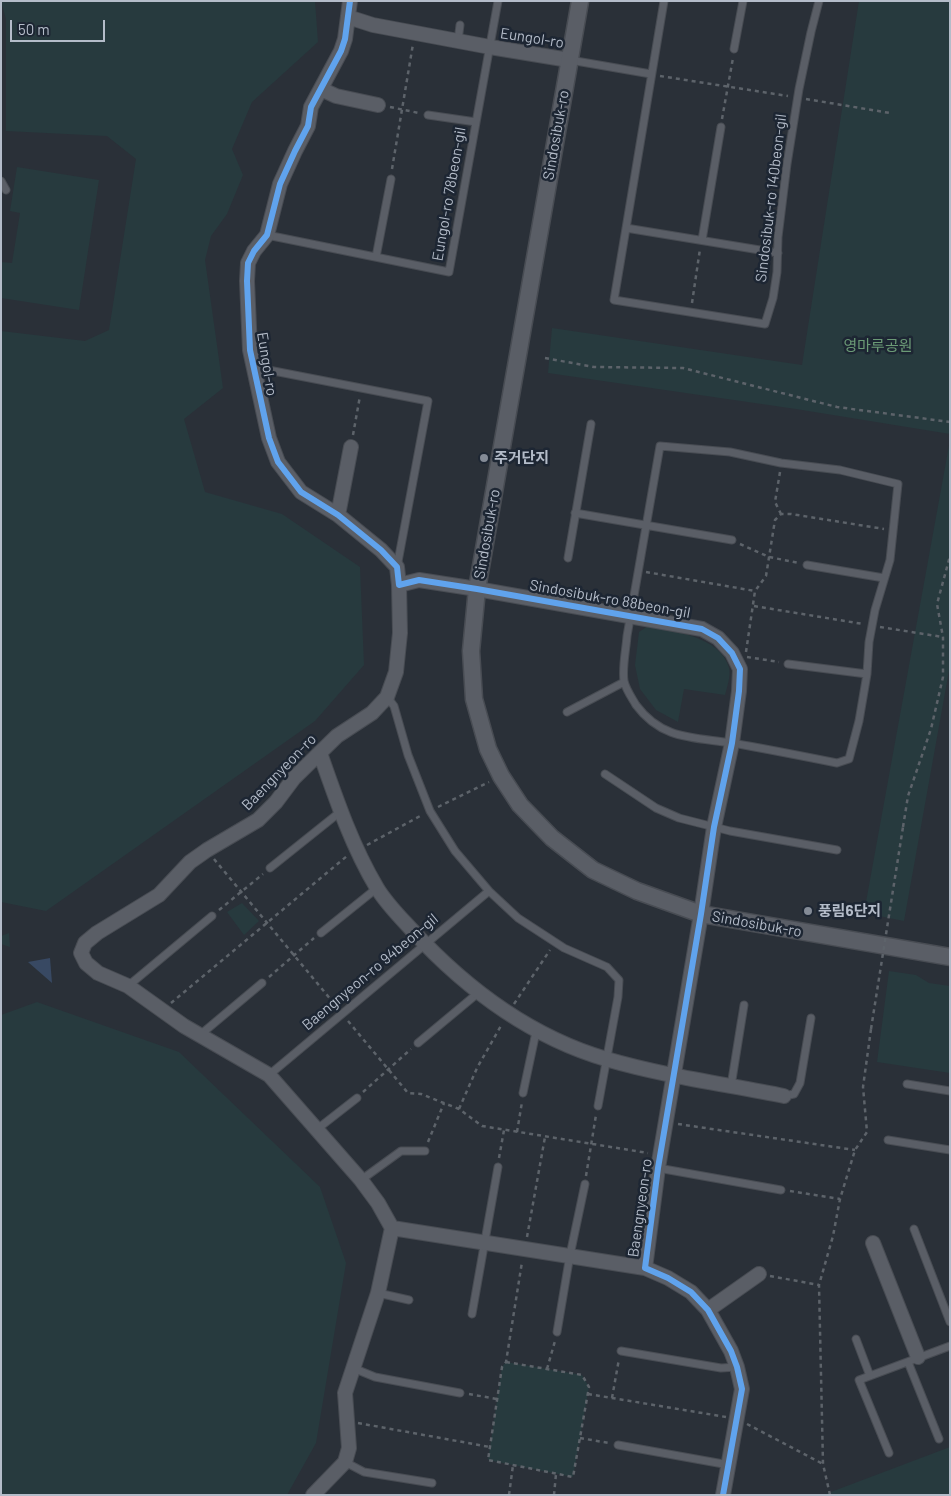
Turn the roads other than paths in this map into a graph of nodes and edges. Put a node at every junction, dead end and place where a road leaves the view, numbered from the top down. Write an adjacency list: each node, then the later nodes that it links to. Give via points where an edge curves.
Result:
1 (350, 1): 7 (street, Eungol-ro)
2 (498, 1): 10 (lane, Eungol-ro)
3 (580, 1): 12 (street, Sindosibuk-ro)
4 (664, 1): 13 (lane, Sindosibuk-ro 140beon-gil)
5 (743, 1): 11 (lane)
6 (819, 1): 25 (lane, Sindosibuk-ro 140beon-gil, via 797,98)
7 (348, 16): 9 (street, Eungol-ro, via 373,25); 14 (street, Eungol-ro, via 341,51)
8 (460, 25): 9 (lane)
9 (458, 41): 10 (street, Eungol-ro)
10 (490, 47): 12 (street, Eungol-ro); 17 (lane, Eungol-ro 78beon-gil)
11 (734, 49)
12 (569, 60): 13 (lane); 39 (street, Sindosibuk-ro)
13 (652, 74): 22 (lane, Sindosibuk-ro 140beon-gil)
14 (321, 89): 15 (street, via 336,96); 23 (street, Eungol-ro, via 311,107 308,126 280,184)
15 (378, 105)
16 (428, 115): 17 (lane, Eungol-ro 78beon-gil)
17 (476, 122): 26 (lane, Eungol-ro 78beon-gil, via 449,272)
18 (721, 128): 24 (lane)
19 (391, 179): 26 (lane)
20 (1, 182): 21 (lane)
21 (6, 190)
22 (626, 228): 24 (lane); 25 (lane, Sindosibuk-ro 140beon-gil, via 614,300 765,324 773,298)
23 (267, 235): 26 (lane); 27 (street, Eungol-ro, via 248,263)
24 (702, 240): 25 (lane)
25 (778, 253)
26 (376, 257)
27 (252, 367): 31 (street, Eungol-ro, via 278,462 301,492); 36 (lane, via 428,401)
28 (591, 424): 30 (lane)
29 (351, 447): 31 (street)
30 (576, 513): 32 (lane); 34 (lane)
31 (338, 515): 36 (street, Eungol-ro)
32 (647, 525): 33 (lane); 37 (lane, Sindosibuk-ro 88beon-gil, via 660,446 730,452 781,463 840,470 898,484 890,560); 40 (lane, Sindosibuk-ro 88beon-gil)
33 (732, 540)
34 (568, 558)
35 (807, 565): 37 (lane)
36 (397, 567): 38 (street)
37 (884, 578): 42 (lane, Sindosibuk-ro 88beon-gil, via 872,625)
38 (399, 585): 39 (street, via 419,580); 44 (street, Baengnyeon-ro, via 396,672)
39 (477, 589): 40 (street, Sindosibuk-ro 88beon-gil); 55 (street, Sindosibuk-ro, via 471,651 474,700 488,749 520,805 552,838 593,870)
40 (631, 616): 43 (lane, Sindosibuk-ro 88beon-gil); 46 (street, Sindosibuk-ro 88beon-gil, via 702,629 718,638 732,652 740,670)
41 (788, 664): 42 (lane)
42 (867, 674): 46 (lane, Sindosibuk-ro 88beon-gil, via 850,759 837,763)
43 (624, 682): 45 (lane); 46 (lane, Sindosibuk-ro 88beon-gil, via 645,717 663,730 680,736)
44 (386, 697): 47 (street, Baengnyeon-ro); 54 (lane, via 394,706 408,755 430,811 455,851)
45 (567, 712)
46 (732, 743): 50 (street)
47 (320, 753): 49 (street); 61 (street, Baengnyeon-ro, via 258,820 190,862 159,895 97,932 85,943 81,953 86,963 98,973)
48 (605, 774): 50 (lane, via 656,808)
49 (340, 812): 52 (lane); 53 (street)
50 (714, 827): 51 (lane); 55 (street)
51 (837, 850)
52 (270, 868)
53 (377, 888): 57 (lane); 58 (street)
54 (489, 891): 58 (lane, Baengnyeon-ro 94beon-gil); 68 (lane, via 518,918 564,948 607,967 619,980)
55 (701, 914): 59 (street, Sindosibuk-ro); 70 (street, Baengnyeon-ro)
56 (212, 916): 61 (lane)
57 (321, 933)
58 (425, 944): 62 (street); 69 (lane, Baengnyeon-ro 94beon-gil)
59 (950, 957)
60 (262, 983): 66 (lane)
61 (128, 986): 66 (street, Baengnyeon-ro)
62 (478, 993): 65 (street); 67 (lane)
63 (744, 1005): 72 (lane)
64 (811, 1018): 75 (lane, via 800,1083 794,1094)
65 (536, 1032): 68 (street); 74 (lane)
66 (200, 1035): 69 (street, Baengnyeon-ro)
67 (418, 1043)
68 (606, 1059): 70 (street); 77 (lane)
69 (269, 1075): 78 (street, Baengnyeon-ro)
70 (674, 1076): 72 (street); 83 (street, Baengnyeon-ro)
71 (907, 1084): 73 (lane)
72 (731, 1086): 75 (street)
73 (950, 1091)
74 (523, 1093)
75 (784, 1096)
76 (357, 1098): 78 (lane)
77 (598, 1106)
78 (316, 1130): 84 (street, Baengnyeon-ro)
79 (888, 1140): 80 (lane)
80 (950, 1150)
81 (425, 1151): 84 (lane, via 401,1152)
82 (498, 1167): 89 (lane)
83 (658, 1168): 86 (lane, Baengnyeon-ro); 92 (street, Baengnyeon-ro)
84 (361, 1180): 87 (street, Baengnyeon-ro)
85 (585, 1184): 91 (lane)
86 (781, 1190)
87 (392, 1228): 89 (street); 94 (street)
88 (914, 1229): 98 (lane)
89 (484, 1242): 91 (street); 97 (lane)
90 (873, 1243): 103 (street)
91 (570, 1256): 92 (street); 99 (lane)
92 (645, 1268): 96 (street, Baengnyeon-ro, via 690,1292)
93 (759, 1274): 96 (street)
94 (378, 1293): 95 (lane); 105 (street)
95 (409, 1300)
96 (708, 1310): 104 (street, Baengnyeon-ro)
97 (472, 1314)
98 (950, 1322)
99 (557, 1332)
100 (856, 1339): 106 (lane)
101 (950, 1346): 103 (lane)
102 (621, 1351): 104 (lane, via 721,1368)
103 (913, 1360): 106 (lane); 108 (lane)
104 (737, 1366): 112 (street, Baengnyeon-ro, via 742,1389)
105 (353, 1368): 107 (lane, via 375,1377); 111 (street, via 345,1393 349,1448)
106 (870, 1376): 110 (lane, via 859,1380)
107 (460, 1393)
108 (939, 1439)
109 (618, 1445): 112 (lane)
110 (889, 1453)
111 (345, 1462): 113 (lane, via 364,1472); 114 (street)
112 (729, 1465): 115 (street, Baengnyeon-ro)
113 (432, 1483)
114 (313, 1495)
115 (724, 1495)

